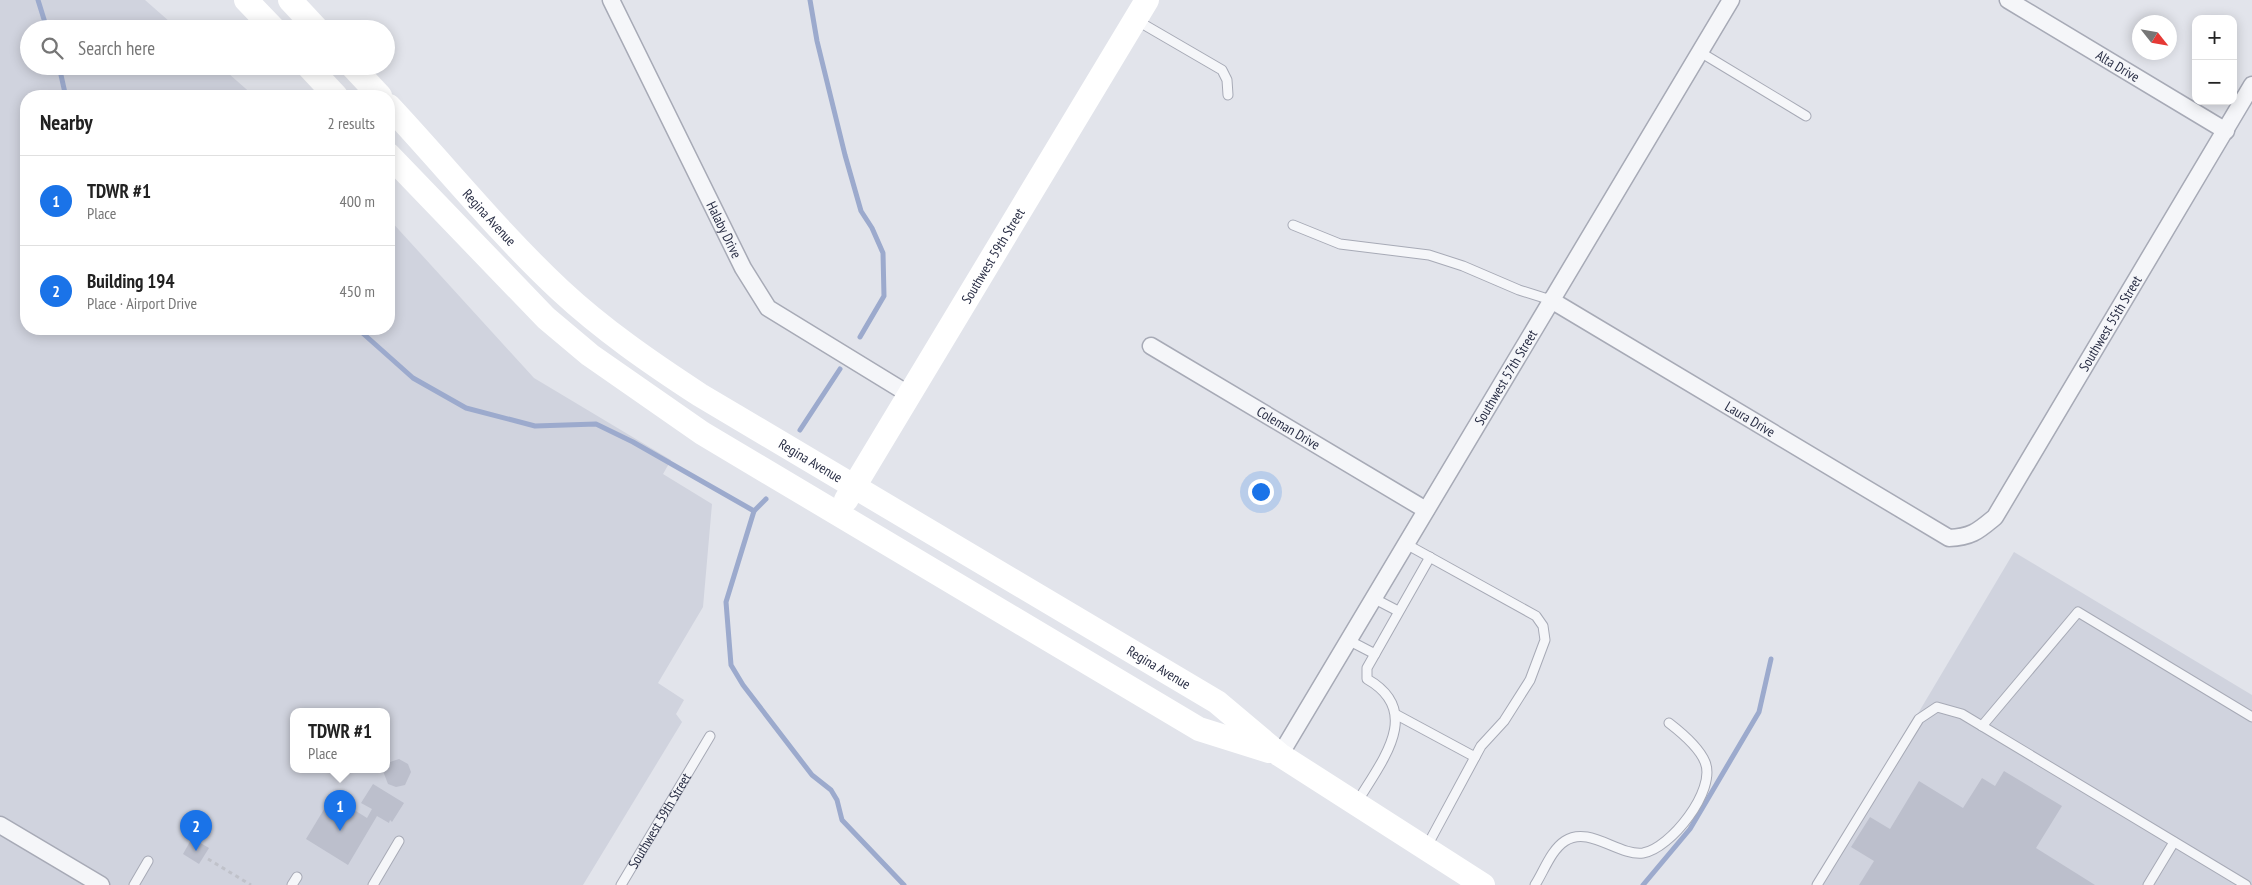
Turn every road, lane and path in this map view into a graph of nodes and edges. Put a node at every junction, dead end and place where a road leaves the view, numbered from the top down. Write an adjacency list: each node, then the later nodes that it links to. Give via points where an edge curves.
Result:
1 (246, 0): 7 (main road)
2 (290, 0): 8 (main road)
3 (611, 0): 23 (street, Halaby Drive, via 743,268 768,308)
4 (1730, 0): 9 (street, Southwest 57th Street)
5 (2008, 0): 18 (street, Alta Drive)
6 (1142, 10): 15 (lane, via 1222,70 1227,80); 23 (main road, Southwest 59th Street)
7 (265, 20)
8 (309, 20)
9 (1700, 52): 17 (lane); 21 (street, Southwest 57th Street)
10 (316, 75): 13 (main road)
11 (360, 75): 14 (main road)
12 (2252, 85): 18 (street, Southwest 55th Street)
13 (330, 90)
14 (374, 90)
15 (1228, 95)
16 (395, 113): 24 (main road, Regina Avenue, via 535,265 630,348 700,395)
17 (1806, 116)
18 (2226, 130): 27 (street, Southwest 55th Street, via 1995,517 1966,537)
19 (395, 160): 26 (main road, Regina Avenue, via 546,318 590,355 702,433)
20 (1293, 226): 21 (lane, via 1340,244 1429,255)
21 (1551, 300): 25 (street, Southwest 57th Street); 27 (street, Laura Drive)
22 (1151, 346): 25 (street, Coleman Drive)
23 (910, 394): 24 (main road, Southwest 59th Street)
24 (854, 487): 26 (main road, Southwest 59th Street); 39 (main road, Regina Avenue, via 1216,702)
25 (1426, 510): 28 (street, Southwest 57th Street)
26 (839, 513): 39 (main road, Regina Avenue, via 1199,728)
27 (1949, 538)
28 (1406, 544): 29 (lane); 30 (street, Southwest 57th Street)
29 (1430, 557): 31 (lane); 40 (lane, via 1519,605 1536,616 1543,626 1545,640 1530,680 1504,721)
30 (1373, 598): 31 (lane); 32 (street, Southwest 57th Street)
31 (1398, 611): 33 (lane)
32 (1348, 640): 33 (lane); 39 (street, Southwest 57th Street)
33 (1375, 654): 34 (lane, via 1366,668 1367,679 1382,687 1392,700)
34 (1397, 715): 40 (lane); 41 (lane, via 1387,751)
35 (2252, 716): 37 (lane, via 2078,612)
36 (1669, 723): 54 (lane, via 1689,741 1705,763 1708,776 1706,788 1685,821 1666,841 1641,853 1628,852 1590,838 1566,840)
37 (1982, 726): 44 (lane); 55 (lane, via 1962,714 1937,707 1919,719)
38 (710, 736): 52 (lane, Southwest 59th Street)
39 (1280, 755): 41 (main road, Regina Avenue)
40 (1475, 757): 45 (lane)
41 (1356, 804): 45 (main road, Regina Avenue)
42 (0, 825): 48 (street)
43 (399, 841): 51 (lane)
44 (2174, 842): 56 (lane); 57 (lane)
45 (1426, 849): 53 (main road, Regina Avenue)
46 (208, 859): 50 (path)
47 (148, 861): 49 (lane)
48 (101, 885)
49 (134, 885)
50 (251, 885)
51 (373, 885)
52 (621, 885)
53 (1483, 885)
54 (1535, 885)
55 (1818, 885)
56 (2148, 885)
57 (2246, 885)

